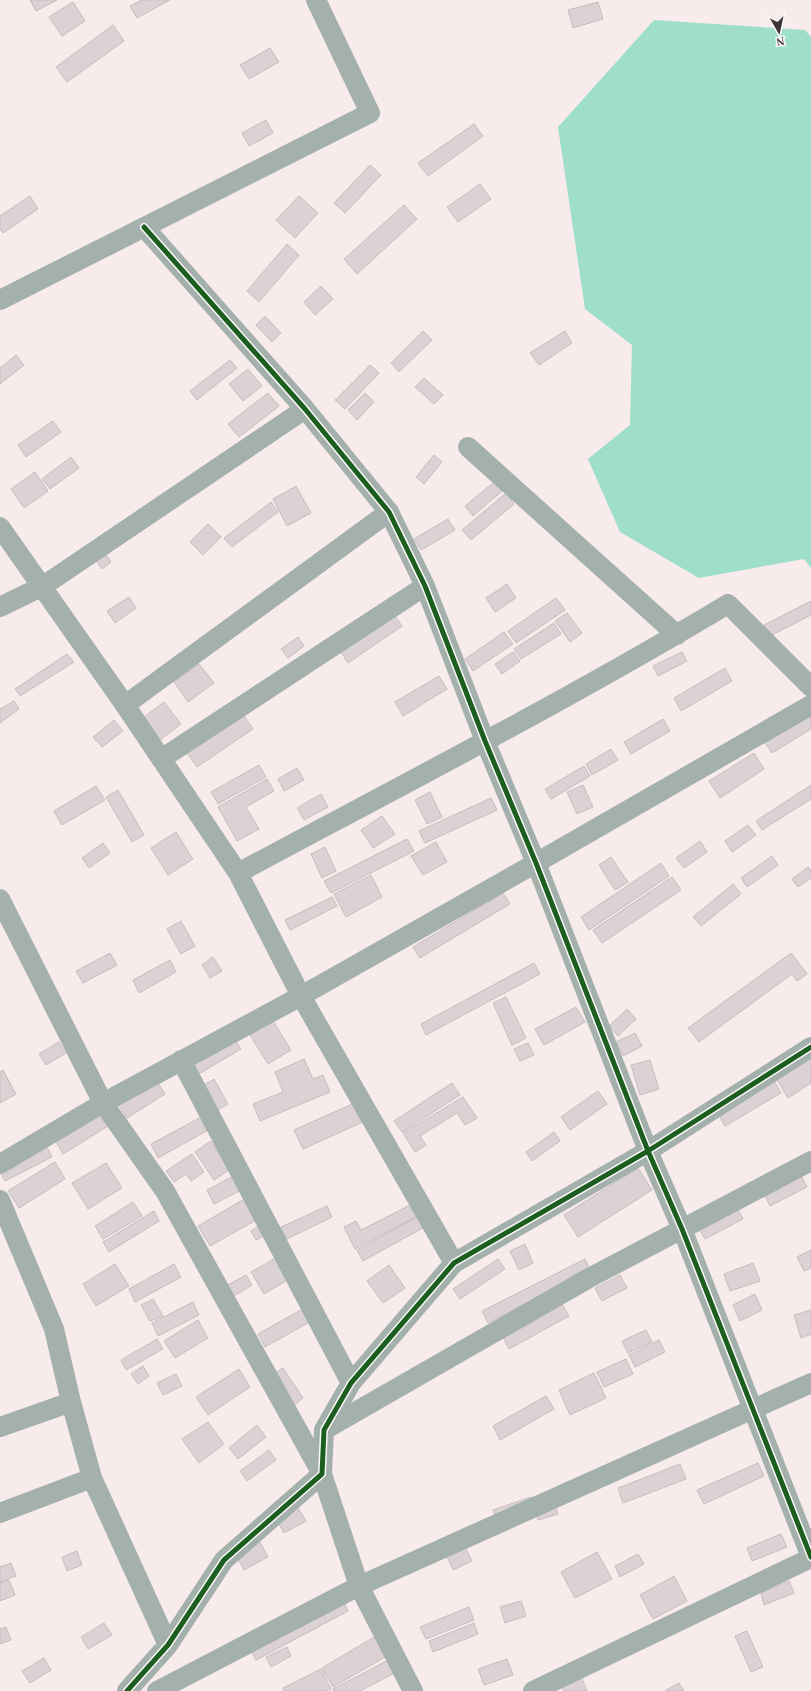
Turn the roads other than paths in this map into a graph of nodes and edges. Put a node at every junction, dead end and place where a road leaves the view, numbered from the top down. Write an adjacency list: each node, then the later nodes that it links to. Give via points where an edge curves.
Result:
1 (316, 0): 2 (street, via 370,113)
2 (144, 227): 3 (street); 4 (street)
3 (0, 300)
4 (304, 409): 6 (street); 8 (street)
5 (468, 447): 11 (street)
6 (389, 512): 9 (street); 13 (street)
7 (0, 527): 8 (street)
8 (43, 586): 10 (street); 13 (street)
9 (425, 586): 15 (street); 16 (street)
10 (0, 607)
11 (677, 635): 12 (street, via 728,604); 15 (street)
12 (811, 687)
13 (125, 705): 16 (street)
14 (811, 705): 17 (street)
15 (485, 741): 17 (street); 18 (street)
16 (162, 759): 18 (street)
17 (536, 863): 20 (street); 24 (street)
18 (238, 873): 20 (street)
19 (0, 899): 23 (street)
20 (301, 996): 22 (street); 29 (street)
21 (811, 1047): 24 (street)
22 (181, 1060): 23 (street); 30 (street)
23 (104, 1103): 26 (street); 36 (street, via 165,1191)
24 (648, 1151): 28 (street); 29 (street)
25 (811, 1161): 28 (street)
26 (0, 1164)
27 (0, 1200): 32 (street, via 54,1329)
28 (682, 1229): 33 (street); 35 (street, via 589,1278)
29 (454, 1263): 30 (street)
30 (351, 1383): 35 (street)
31 (811, 1383): 33 (street)
32 (71, 1402): 34 (street); 37 (street)
33 (753, 1409): 39 (street); 40 (street)
34 (0, 1427)
35 (324, 1430): 36 (street)
36 (322, 1474): 40 (street); 41 (street, via 224,1560)
37 (92, 1478): 38 (street); 41 (street)
38 (0, 1513)
39 (811, 1557): 45 (street)
40 (359, 1586): 43 (street); 44 (street)
41 (168, 1645): 42 (street)
42 (127, 1691)
43 (156, 1691)
44 (413, 1691)
45 (533, 1691)

